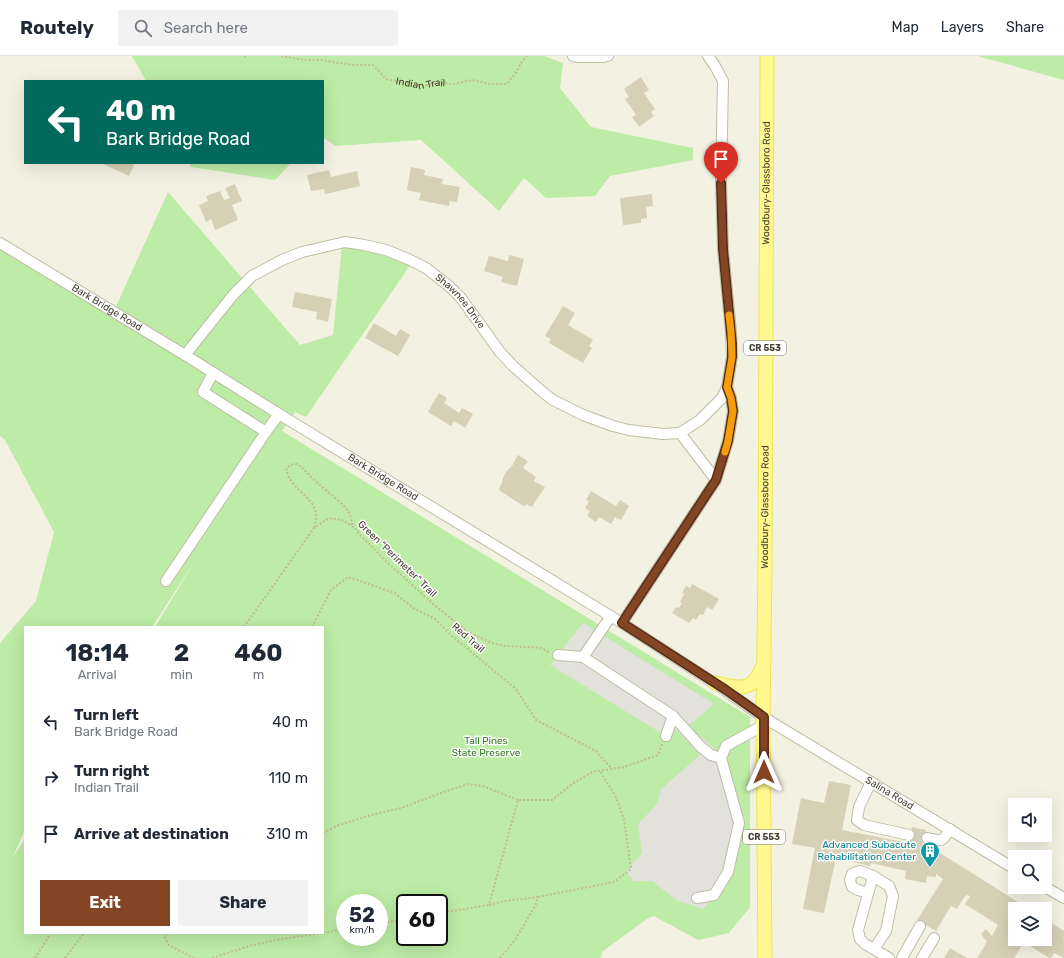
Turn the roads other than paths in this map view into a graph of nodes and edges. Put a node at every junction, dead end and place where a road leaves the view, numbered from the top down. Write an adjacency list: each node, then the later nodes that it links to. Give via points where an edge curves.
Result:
1 (573, 56): 2 (street)
2 (608, 56)
3 (708, 56): 8 (street, via 723,80 723,249 732,357)
4 (766, 56): 18 (main road, Woodbury-Glassboro Road / CR 553)
5 (0, 244): 6 (street, Bark Bridge Road)
6 (185, 355): 7 (street, Bark Bridge Road); 11 (street, Shawnee Drive, via 233,295 252,276 302,252 345,242 386,250 408,259 426,268 450,286 513,366 553,400 613,426 664,434)
7 (213, 373): 9 (street, Bark Bridge Road); 10 (street, via 202,392)
8 (727, 387): 11 (street, via 722,398 700,420); 12 (street, via 733,411 728,441)
9 (279, 414): 10 (street); 14 (street, Bark Bridge Road)
10 (266, 432): 13 (street)
11 (680, 433): 12 (street)
12 (716, 480): 15 (street)
13 (166, 581)
14 (611, 616): 15 (street, Bark Bridge Road); 17 (street)
15 (622, 623): 19 (street, Bark Bridge Road)
16 (558, 655): 17 (street)
17 (583, 657): 20 (street)
18 (764, 664): 19 (main road, via 748,686); 21 (main road, Woodbury-Glassboro Road / CR 553)
19 (715, 683): 21 (street, Bark Bridge Road)
20 (673, 716): 22 (street); 23 (street, via 701,747 711,755)
21 (764, 721): 23 (street, via 726,746); 24 (street, Salina Road); 37 (main road, Woodbury-Glassboro Road / CR 553)
22 (666, 736)
23 (721, 758): 32 (street, via 739,823 728,872 714,895)
24 (871, 782): 25 (street, Salina Road); 26 (street, via 859,807 857,820 864,825)
25 (950, 829): 27 (street, via 944,839); 28 (street, Salina Road)
26 (909, 835)
27 (927, 838)
28 (1008, 865)
29 (873, 876): 31 (street); 31 (street, via 860,871 852,874 850,880 852,887); 36 (street, via 889,886 893,896 886,931)
30 (1052, 891): 33 (street)
31 (868, 893): 36 (street, via 858,930 860,939)
32 (697, 898)
33 (1064, 898)
34 (920, 926): 39 (street)
35 (934, 938): 40 (street)
36 (874, 949): 38 (street)
37 (765, 958)
38 (889, 958)
39 (902, 958)
40 (922, 958)

